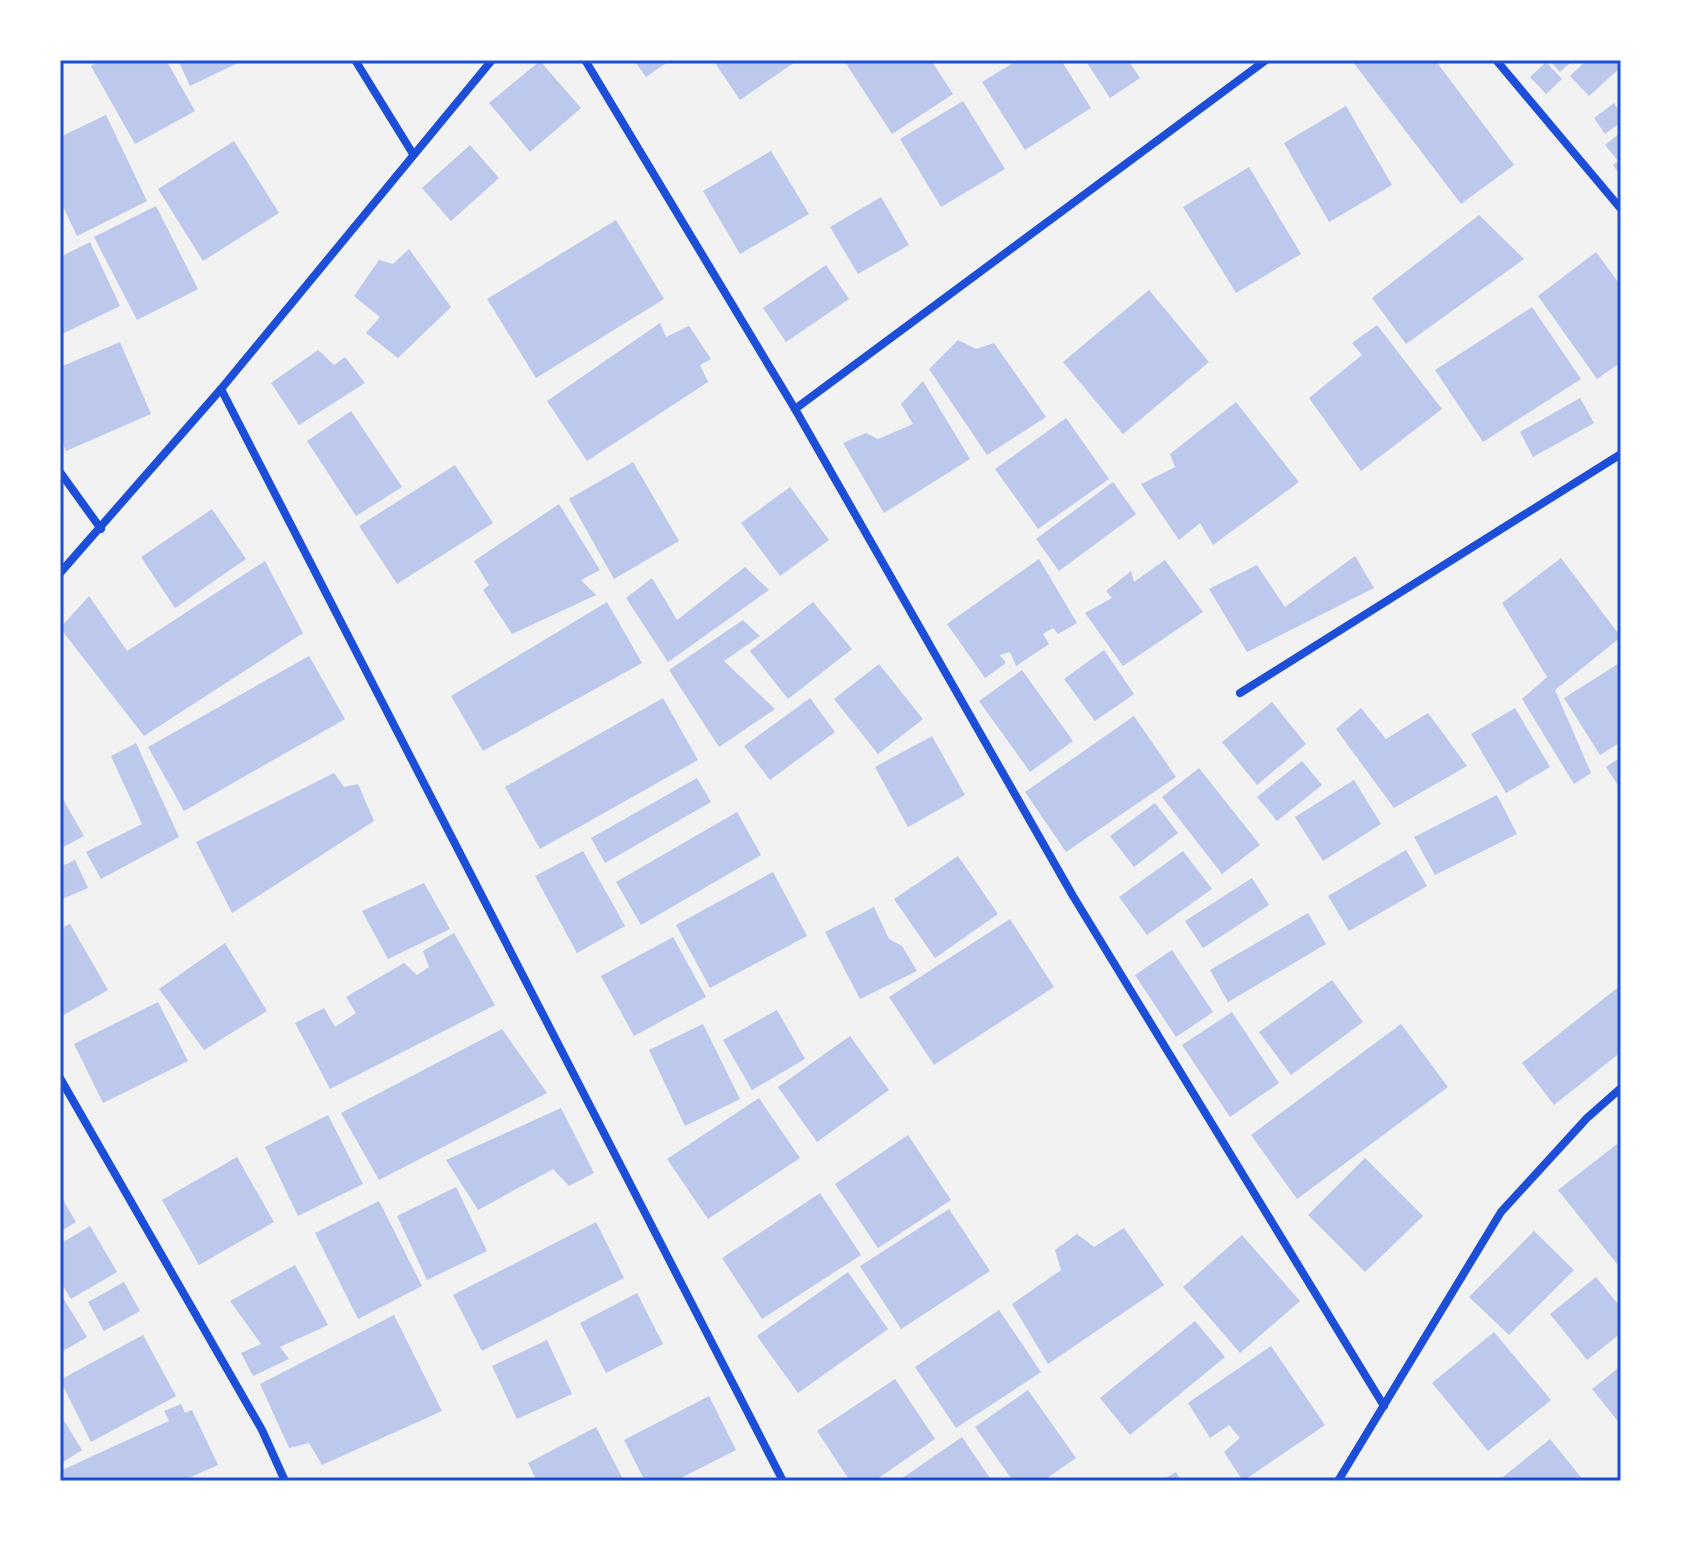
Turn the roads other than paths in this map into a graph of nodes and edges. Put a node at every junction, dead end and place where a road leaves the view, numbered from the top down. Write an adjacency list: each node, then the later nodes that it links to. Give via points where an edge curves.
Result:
1 (355, 60): 6 (street)
2 (492, 60): 6 (street)
3 (585, 60): 9 (street)
4 (1266, 60): 9 (street)
5 (1496, 60): 7 (street)
6 (413, 154): 8 (street)
7 (1621, 209)
8 (221, 389): 12 (street); 19 (street)
9 (795, 409): 17 (street, via 1073,896)
10 (1621, 454): 14 (street)
11 (60, 472): 12 (street)
12 (101, 529): 13 (street)
13 (60, 573)
14 (1240, 693)
15 (60, 1078): 18 (street, via 262,1430)
16 (1621, 1088): 17 (street, via 1501,1212)
17 (1384, 1406): 20 (street)
18 (285, 1481)
19 (783, 1481)
20 (1338, 1481)

